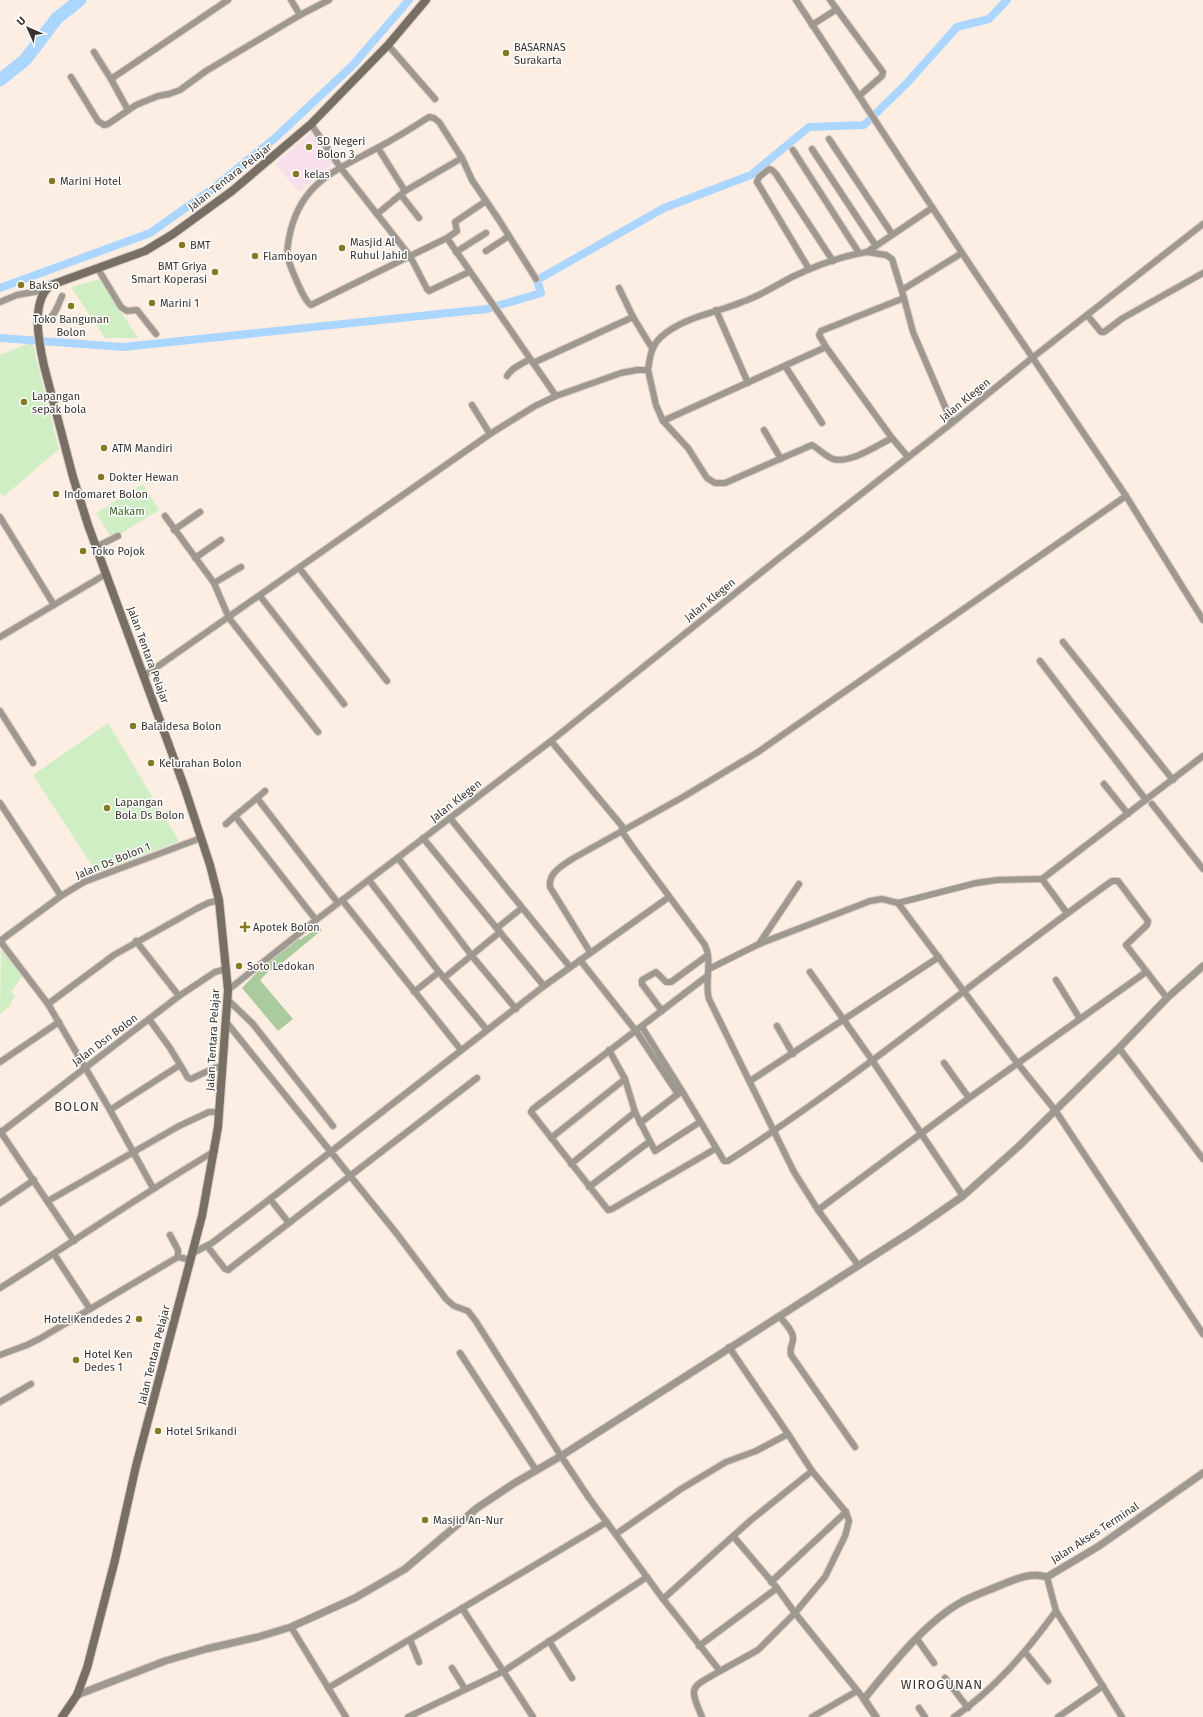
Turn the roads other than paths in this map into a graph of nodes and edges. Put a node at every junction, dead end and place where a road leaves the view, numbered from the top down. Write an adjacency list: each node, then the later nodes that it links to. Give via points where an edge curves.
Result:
1 (228, 0): 13 (street)
2 (291, 0): 8 (street)
3 (329, 0): 8 (street)
4 (426, 0): 10 (main road, Jalan Tentara Pelajar)
5 (796, 0): 9 (street)
6 (830, 0): 7 (street)
7 (837, 9): 9 (street); 14 (street, via 883,72 882,76)
8 (300, 15): 16 (street, via 206,71 180,90 136,104)
9 (812, 25): 14 (street)
10 (388, 45): 15 (street); 17 (main road, Jalan Tentara Pelajar)
11 (94, 52): 13 (street)
12 (71, 77): 16 (street, via 101,123 108,124)
13 (111, 80): 16 (street)
14 (858, 96): 26 (street)
15 (435, 99)
16 (128, 110)
17 (311, 124): 23 (street); 42 (main road, Jalan Tentara Pelajar, via 232,191 173,234 145,251)
18 (830, 139): 31 (street)
19 (378, 148): 22 (street, via 432,117 439,122); 23 (street); 24 (street)
20 (812, 149): 34 (street)
21 (793, 150): 38 (street)
22 (462, 158): 24 (street); 25 (street)
23 (340, 167): 27 (street); 40 (street, via 307,195 292,226 286,254 307,302 313,304)
24 (403, 193): 27 (street); 28 (street)
25 (486, 201): 32 (street); 33 (street, via 455,222 457,231)
26 (932, 208): 31 (street); 39 (street)
27 (377, 214): 40 (street)
28 (419, 218)
29 (1203, 224): 54 (street, Jalan Klegen)
30 (486, 233): 36 (street)
31 (892, 234): 34 (street)
32 (509, 236): 35 (street); 46 (street)
33 (447, 238): 36 (street); 40 (street)
34 (876, 246): 37 (street)
35 (486, 251)
36 (456, 252): 44 (street)
37 (867, 252): 38 (street); 49 (street, via 886,255 892,259)
38 (859, 253): 41 (street)
39 (962, 253): 49 (street); 60 (street)
40 (410, 256): 44 (street, via 429,291)
41 (833, 261): 43 (street); 43 (street, via 776,174 769,169 757,182)
42 (98, 269): 48 (main road, Jalan Tentara Pelajar, via 54,284); 57 (street, via 121,307 127,311 137,310)
43 (809, 269): 53 (street, via 743,302)
44 (469, 272): 61 (street)
45 (1203, 273): 54 (street, via 1123,318 1104,332 1098,330)
46 (536, 279)
47 (619, 288): 55 (street)
48 (45, 290): 52 (street, via 17,295); 56 (main road, via 39,302)
49 (902, 290): 51 (street)
50 (62, 296): 56 (street, via 51,318)
51 (904, 298): 59 (street, via 821,331 819,335); 70 (street, via 913,332)
52 (0, 302)
53 (716, 310): 58 (street, via 666,332); 65 (street)
54 (1087, 315): 60 (street, Jalan Klegen)
55 (633, 317): 58 (street); 61 (street)
56 (39, 319): 83 (main road, Jalan Tentara Pelajar, via 40,347 73,477)
57 (156, 334)
58 (652, 348): 63 (street)
59 (826, 348): 62 (street); 73 (street)
60 (1032, 358): 70 (street, Jalan Klegen); 76 (street)
61 (531, 361): 64 (street, via 509,371); 66 (street)
62 (785, 366): 65 (street); 69 (street)
63 (648, 370): 66 (street, via 621,373); 68 (street, via 656,404)
64 (507, 376)
65 (748, 383): 68 (street)
66 (556, 396): 72 (street)
67 (472, 405): 72 (street)
68 (664, 421): 75 (street, via 688,448 707,478 715,484 725,483)
69 (822, 423)
70 (952, 423): 74 (street, Jalan Klegen)
71 (764, 430): 75 (street)
72 (490, 434): 86 (street)
73 (892, 438): 74 (street); 75 (street, via 845,460 832,458 812,446)
74 (908, 457): 101 (street, Jalan Klegen)
75 (781, 459)
76 (1126, 496): 92 (street); 114 (street, via 758,752)
77 (200, 512): 80 (street)
78 (164, 516): 80 (street)
79 (0, 517): 90 (street)
80 (174, 530): 84 (street)
81 (118, 536): 83 (street)
82 (221, 540): 84 (street)
83 (96, 547): 87 (main road, Jalan Tentara Pelajar)
84 (195, 558): 88 (street)
85 (241, 567): 88 (street)
86 (300, 569): 89 (street); 97 (street)
87 (106, 574): 90 (street); 96 (main road, Jalan Tentara Pelajar)
88 (214, 583): 91 (street)
89 (260, 596): 91 (street); 98 (street)
90 (54, 604): 93 (street)
91 (229, 618): 96 (street); 100 (street)
92 (1203, 620)
93 (0, 637)
94 (1063, 642): 104 (street)
95 (1040, 661): 108 (street)
96 (144, 676): 115 (main road, Jalan Tentara Pelajar)
97 (387, 681)
98 (344, 704)
99 (0, 712): 103 (street)
100 (318, 732)
101 (551, 741): 112 (street, Jalan Klegen); 114 (street, via 617,820)
102 (1203, 756): 104 (street)
103 (33, 763)
104 (1173, 780): 108 (street)
105 (1104, 784): 110 (street)
106 (265, 791): 107 (street)
107 (257, 798): 111 (street); 125 (street)
108 (1149, 802): 110 (street); 118 (street)
109 (0, 803): 122 (street)
110 (1128, 814): 119 (street)
111 (235, 816): 113 (street); 129 (street)
112 (450, 818): 116 (street, Jalan Klegen); 127 (street)
113 (226, 824)
114 (623, 831): 123 (street); 134 (street, via 572,859 550,879 550,887)
115 (201, 838): 122 (street, Jalan Ds Bolon 1, via 84,882); 124 (main road, Jalan Tentara Pelajar)
116 (423, 838): 117 (street, Jalan Klegen); 130 (street)
117 (398, 858): 120 (street, Jalan Klegen); 136 (street)
118 (1203, 869)
119 (1042, 879): 126 (street, via 976,883); 128 (street)
120 (369, 880): 125 (street, Jalan Klegen); 143 (street)
121 (799, 884): 133 (street)
122 (61, 896): 131 (street, Jalan Ds Bolon 1)
123 (669, 897): 134 (street); 135 (street, via 705,945)
124 (219, 900): 132 (street, via 208,903); 141 (main road, Jalan Tentara Pelajar)
125 (340, 901): 129 (street, Jalan Klegen); 151 (street)
126 (898, 903): 133 (street, via 870,901); 137 (street)
127 (522, 908): 130 (street); 140 (street)
128 (1067, 913): 145 (street, via 1112,881 1118,881 1148,921 1126,945); 152 (street)
129 (316, 920): 150 (street, Jalan Klegen)
130 (498, 930): 136 (street); 149 (street)
131 (0, 941): 156 (street)
132 (136, 941): 153 (street); 156 (street, via 96,967)
133 (760, 944): 142 (street)
134 (590, 952): 138 (street)
135 (708, 955): 142 (street); 158 (street, via 671,982 666,982 656,972 642,980 642,984)
136 (472, 956): 147 (street); 157 (street)
137 (939, 957): 152 (street); 161 (street)
138 (580, 960): 140 (street); 165 (street)
139 (1203, 966): 154 (street)
140 (570, 967): 149 (street)
141 (226, 969): 150 (main road, Jalan Tentara Pelajar); 153 (street, Jalan Dsn Bolon, via 215,972)
142 (709, 970): 146 (street)
143 (439, 972): 147 (street); 151 (street)
144 (810, 972): 161 (street)
145 (1146, 972): 154 (street); 160 (street)
146 (706, 977): 158 (street); 180 (street, via 709,999)
147 (444, 978): 166 (street)
148 (1056, 980): 160 (street)
149 (544, 986): 157 (street)
150 (228, 990): 155 (main road, Jalan Tentara Pelajar)
151 (414, 992): 168 (street)
152 (964, 992): 171 (street); 174 (street)
153 (179, 996): 159 (street, Jalan Dsn Bolon)
154 (1166, 998): 167 (street)
155 (228, 1000): 163 (main road, Jalan Tentara Pelajar); 189 (street, via 253,1024)
156 (48, 1004): 162 (street)
157 (516, 1009): 166 (street)
158 (662, 1012): 165 (street)
159 (149, 1019): 175 (street); 177 (street, Jalan Dsn Bolon)
160 (1080, 1019): 174 (street)
161 (843, 1021): 170 (street); 171 (street)
162 (59, 1022): 172 (street); 177 (street)
163 (227, 1023): 176 (main road, Jalan Tentara Pelajar); 197 (street)
164 (777, 1026): 170 (street)
165 (639, 1029): 169 (street); 181 (street)
166 (487, 1030): 168 (street)
167 (1120, 1048): 184 (street); 199 (street)
168 (461, 1050): 197 (street)
169 (610, 1050): 179 (street); 193 (street, via 531,1111)
170 (793, 1054): 180 (street)
171 (872, 1060): 191 (street); 192 (street)
172 (0, 1062)
173 (944, 1063): 182 (street)
174 (1018, 1064): 182 (street); 184 (street)
175 (180, 1065): 176 (street, via 190,1080); 183 (street)
176 (224, 1066): 185 (main road, Jalan Tentara Pelajar)
177 (86, 1068): 183 (street); 190 (street, Jalan Dsn Bolon)
178 (477, 1078): 201 (street)
179 (626, 1079): 186 (street); 193 (street)
180 (750, 1081): 191 (street)
181 (680, 1093): 187 (street); 188 (street)
182 (969, 1098): 192 (street)
183 (110, 1110): 198 (street)
184 (1055, 1110): 205 (street); 221 (street)
185 (219, 1112): 196 (main road, Jalan Tentara Pelajar); 198 (street, via 209,1112)
186 (635, 1112): 188 (street); 200 (street)
187 (700, 1122): 194 (street, via 657,1151 653,1150); 195 (street)
188 (640, 1123): 194 (street)
189 (333, 1126)
190 (0, 1132): 202 (street)
191 (774, 1132): 195 (street, via 726,1162); 209 (street, via 794,1172)
192 (920, 1134): 205 (street); 209 (street)
193 (551, 1138): 200 (street)
194 (649, 1142): 203 (street)
195 (715, 1149): 203 (street, via 612,1209 606,1208)
196 (215, 1151): 204 (street); 216 (main road, Jalan Tentara Pelajar)
197 (330, 1152): 201 (street); 206 (street)
198 (134, 1153): 204 (street); 207 (street)
199 (1203, 1159)
200 (571, 1164): 203 (street)
201 (349, 1176): 210 (street); 229 (street, via 446,1299 454,1306 468,1311 475,1320)
202 (34, 1180): 207 (street); 208 (street)
203 (589, 1187)
204 (153, 1188): 212 (street)
205 (963, 1196): 217 (street)
206 (270, 1199): 210 (street); 213 (street)
207 (48, 1201): 212 (street)
208 (0, 1203)
209 (818, 1210): 217 (street)
210 (288, 1223): 213 (street, via 228,1270)
211 (170, 1236): 215 (street, via 178,1250)
212 (74, 1241): 214 (street)
213 (207, 1246): 216 (street)
214 (54, 1254): 218 (street); 219 (street)
215 (178, 1257): 216 (street); 219 (street)
216 (192, 1257): 263 (main road, Jalan Tentara Pelajar, via 136,1466 88,1668)
217 (858, 1265): 220 (street)
218 (0, 1288)
219 (90, 1309): 224 (street, via 27,1345)
220 (779, 1316): 222 (street); 228 (street, via 793,1335 791,1355)
221 (1203, 1334)
222 (729, 1347): 227 (street); 229 (street)
223 (460, 1353): 230 (street)
224 (0, 1355)
225 (31, 1384): 226 (street)
226 (0, 1402)
227 (788, 1434): 231 (street); 235 (street, via 756,1451 726,1462 681,1489)
228 (855, 1447)
229 (561, 1456): 230 (street); 234 (street)
230 (536, 1470): 245 (street, via 477,1508 405,1569 355,1598)
231 (812, 1472): 233 (street); 236 (street, via 751,1520)
232 (1203, 1473): 238 (street, Jalan Akses Terminal, via 1099,1546)
233 (846, 1512): 239 (street); 244 (street, via 849,1521 836,1555 825,1577)
234 (607, 1522): 235 (street); 242 (street)
235 (616, 1534): 237 (street)
236 (734, 1537): 239 (street); 241 (street)
237 (647, 1577): 241 (street); 248 (street)
238 (1047, 1577): 243 (street); 246 (street, Jalan Akses Terminal, via 1024,1576 958,1604)
239 (772, 1582): 240 (street)
240 (777, 1588): 244 (street); 249 (street)
241 (663, 1599): 249 (street)
242 (462, 1608): 247 (street); 254 (street)
243 (1056, 1611): 250 (street); 259 (street)
244 (797, 1615): 255 (street, via 758,1650); 262 (street)
245 (291, 1627): 260 (street); 263 (street, via 165,1661)
246 (917, 1639): 252 (street); 264 (street, Jalan Akses Terminal, via 892,1664)
247 (410, 1640): 251 (street); 260 (street)
248 (549, 1641): 254 (street); 256 (street)
249 (699, 1646): 255 (street)
250 (1025, 1652): 258 (street); 266 (street)
251 (419, 1662)
252 (934, 1663)
253 (452, 1668): 261 (street)
254 (504, 1671): 261 (street); 270 (street)
255 (720, 1671): 271 (street, via 695,1687 693,1692)
256 (572, 1678)
257 (945, 1678): 266 (street)
258 (1048, 1681)
259 (1103, 1686): 276 (street); 277 (street)
260 (328, 1688): 268 (street)
261 (465, 1689): 269 (street)
262 (857, 1691): 264 (street); 272 (street)
263 (77, 1695): 267 (main road, Jalan Tentara Pelajar)
264 (864, 1699): 273 (street)
265 (919, 1708): 274 (street)
266 (968, 1708): 275 (street)
267 (62, 1717)
268 (346, 1717)
269 (408, 1717)
270 (533, 1717)
271 (702, 1717)
272 (812, 1717)
273 (876, 1717)
274 (925, 1717)
275 (954, 1717)
276 (1058, 1717)
277 (1122, 1717)

